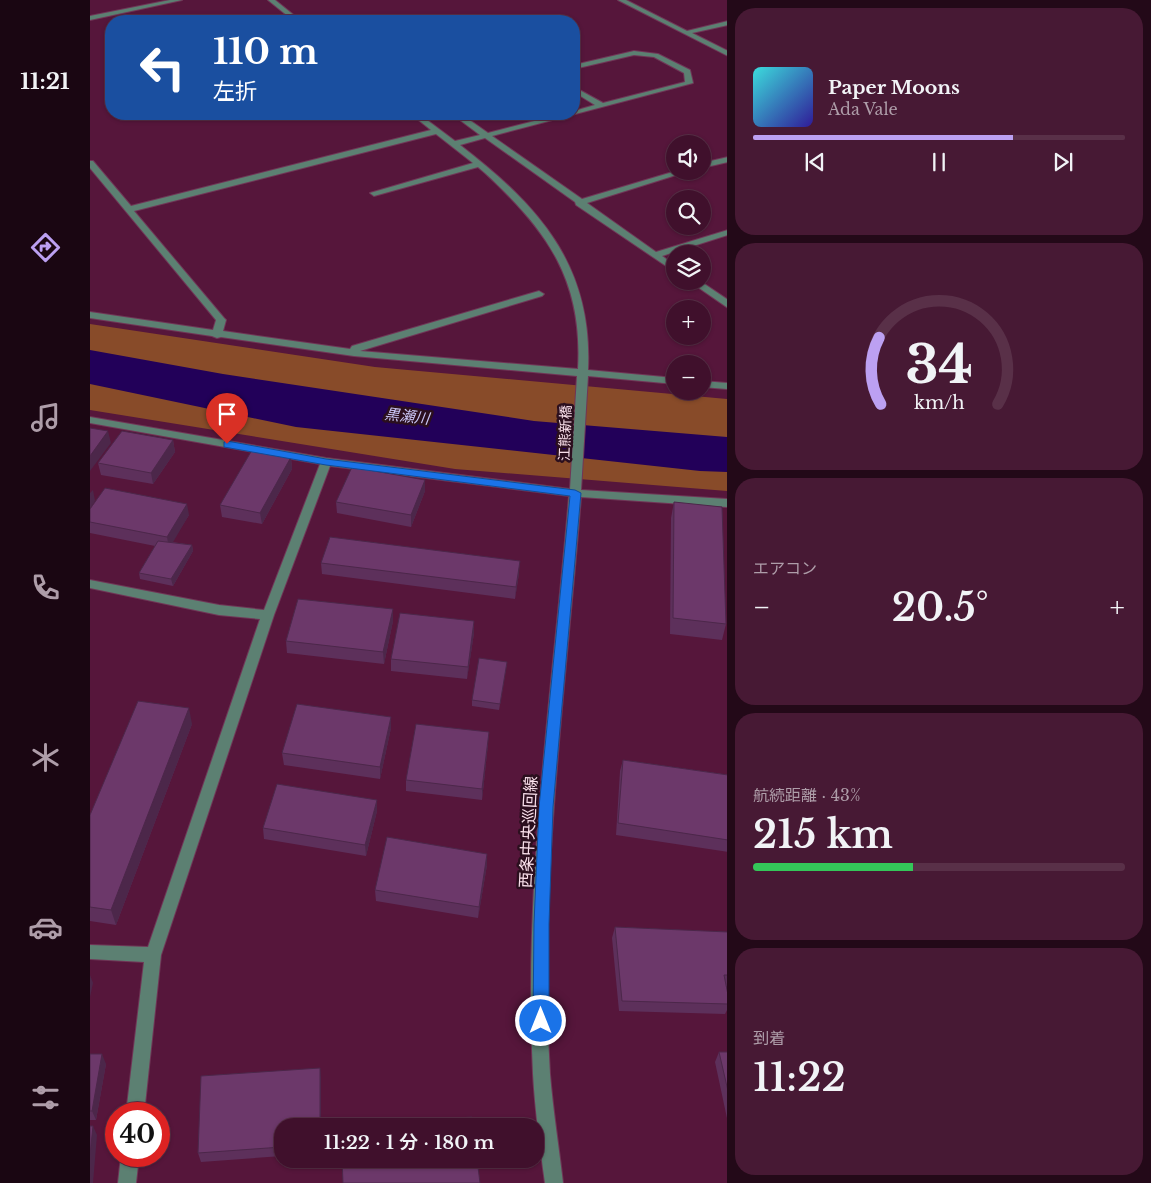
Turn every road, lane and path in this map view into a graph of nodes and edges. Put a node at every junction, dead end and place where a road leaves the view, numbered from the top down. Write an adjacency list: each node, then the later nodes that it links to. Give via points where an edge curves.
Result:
1 (179, 0): 5 (street)
2 (271, 0): 4 (street)
3 (621, 0): 7 (street)
4 (290, 15)
5 (90, 18)
6 (727, 23): 7 (street)
7 (686, 33): 8 (street)
8 (727, 54)
9 (580, 66): 11 (street, via 634,53 656,56 687,72 689,83)
10 (580, 93): 11 (street)
11 (602, 106): 12 (street)
12 (580, 112)
13 (423, 120): 16 (street, 江熊新橋)
14 (465, 120): 17 (street)
15 (547, 120): 17 (street)
16 (438, 131): 18 (street, 江熊新橋); 26 (street)
17 (488, 135): 18 (street); 25 (street)
18 (453, 144): 22 (street, 江熊新橋)
19 (727, 159): 21 (street)
20 (90, 163): 26 (street)
21 (711, 163)
22 (480, 164): 24 (street); 36 (street, 江熊新橋, via 520,199 560,256 576,293 585,337)
23 (666, 177): 25 (street)
24 (374, 193)
25 (579, 203): 28 (street)
26 (130, 209): 34 (street, via 221,320)
27 (727, 232): 28 (street)
28 (655, 255): 29 (street)
29 (666, 263)
30 (706, 290): 32 (street)
31 (539, 294): 35 (street, via 356,348)
32 (727, 305)
33 (90, 315): 34 (street)
34 (217, 335): 35 (street)
35 (354, 353): 36 (street)
36 (582, 377): 37 (street); 42 (street, 江熊新橋)
37 (666, 381)
38 (711, 385): 39 (street)
39 (727, 386)
40 (90, 420): 41 (street)
41 (326, 462): 42 (street); 45 (street)
42 (576, 489): 43 (street); 51 (street, 西条中央巡回線, via 546,807 541,924 541,1059)
43 (727, 503)
44 (90, 584): 45 (street, via 219,610)
45 (268, 615): 47 (street)
46 (90, 952): 47 (street)
47 (153, 954): 48 (street)
48 (136, 1102)
49 (129, 1167): 50 (street)
50 (127, 1183)
51 (554, 1183)

